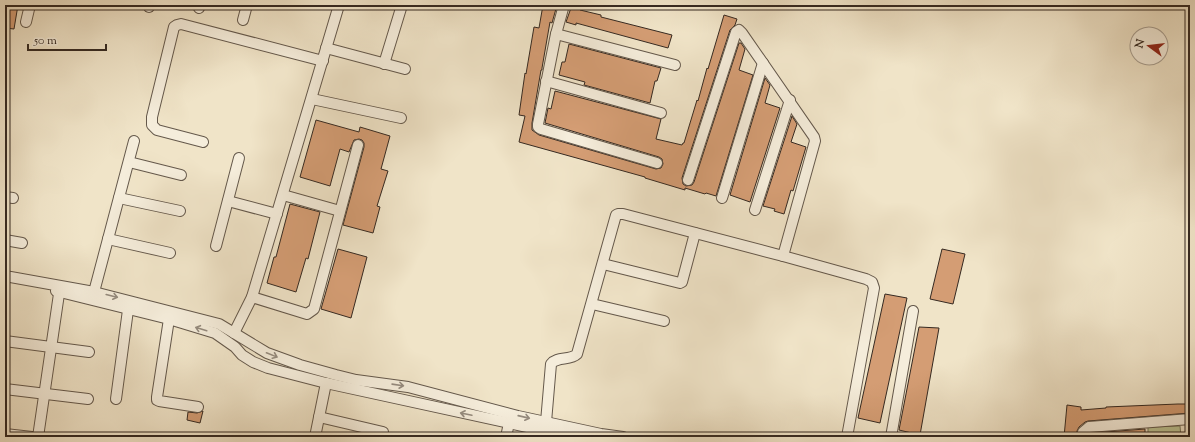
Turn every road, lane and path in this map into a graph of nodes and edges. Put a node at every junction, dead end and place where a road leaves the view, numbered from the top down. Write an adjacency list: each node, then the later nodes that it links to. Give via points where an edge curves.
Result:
1 (30, 5): 7 (street)
2 (247, 5): 6 (street)
3 (339, 5): 9 (street)
4 (402, 5): 12 (street)
5 (564, 5): 8 (street)
6 (243, 20)
7 (26, 22)
8 (556, 34): 13 (street); 15 (street)
9 (326, 48): 10 (street); 12 (street)
10 (323, 60): 16 (street); 21 (street, via 181,24 174,27 152,125 157,130)
11 (763, 62): 17 (street); 27 (street, via 742,33 739,30 736,32); 30 (street)
12 (384, 64): 14 (street)
13 (675, 65)
14 (405, 69)
15 (546, 81): 18 (street); 25 (street, via 538,127)
16 (312, 99): 19 (street); 28 (street)
17 (790, 100): 32 (street); 42 (street, via 813,133 815,141)
18 (661, 113)
19 (401, 118)
20 (134, 142): 24 (street)
21 (203, 142)
22 (358, 145): 34 (street)
23 (239, 158): 31 (street)
24 (129, 162): 26 (street); 29 (street)
25 (657, 163)
26 (181, 175)
27 (688, 180)
28 (283, 195): 34 (street); 35 (street)
29 (119, 198): 33 (street); 37 (street)
30 (722, 198)
31 (228, 201): 35 (street); 40 (street)
32 (755, 210)
33 (180, 211)
34 (340, 211): 48 (street, via 314,309 306,314)
35 (277, 214): 48 (street)
36 (695, 232): 42 (street); 43 (street, via 618,214); 43 (street, via 680,283)
37 (108, 239): 41 (street); 47 (street)
38 (5, 240): 39 (street)
39 (22, 243)
40 (216, 246)
41 (170, 253)
42 (783, 256): 80 (street, via 872,282 874,288)
43 (603, 264): 49 (street)
44 (5, 276): 46 (street)
45 (5, 282): 46 (street)
46 (59, 289): 47 (street); 50 (street); 58 (street)
47 (94, 292): 54 (street, one-way to 54, via 197,318)
48 (252, 297): 55 (street)
49 (592, 304): 53 (street); 69 (street, via 578,354 575,357 555,360 551,364)
50 (128, 310): 52 (street); 65 (street)
51 (913, 311): 81 (street)
52 (169, 319): 54 (street, one-way to 52, via 215,333); 66 (street, via 157,400)
53 (664, 321)
54 (220, 331): 55 (street); 60 (street, via 242,355)
55 (234, 333): 57 (street)
56 (5, 341): 58 (street)
57 (250, 343): 60 (street); 69 (street, one-way to 69, via 300,366 356,380 408,387)
58 (51, 347): 59 (street); 63 (street)
59 (88, 352)
60 (259, 364): 61 (street)
61 (326, 383): 67 (street); 70 (street, one-way to 61)
62 (5, 389): 63 (street)
63 (44, 393): 64 (street); 75 (street)
64 (88, 399)
65 (116, 399)
66 (198, 407)
67 (320, 417): 71 (street); 76 (street)
68 (1190, 419): 82 (street, via 1089,427 1083,432)
69 (546, 422): 79 (street)
70 (509, 423): 73 (street); 77 (street)
71 (383, 432)
72 (5, 434): 74 (street)
73 (557, 435): 78 (street)
74 (32, 437)
75 (38, 437)
76 (315, 437)
77 (506, 437)
78 (573, 437)
79 (623, 437)
80 (846, 437)
81 (891, 437)
82 (1082, 437)

